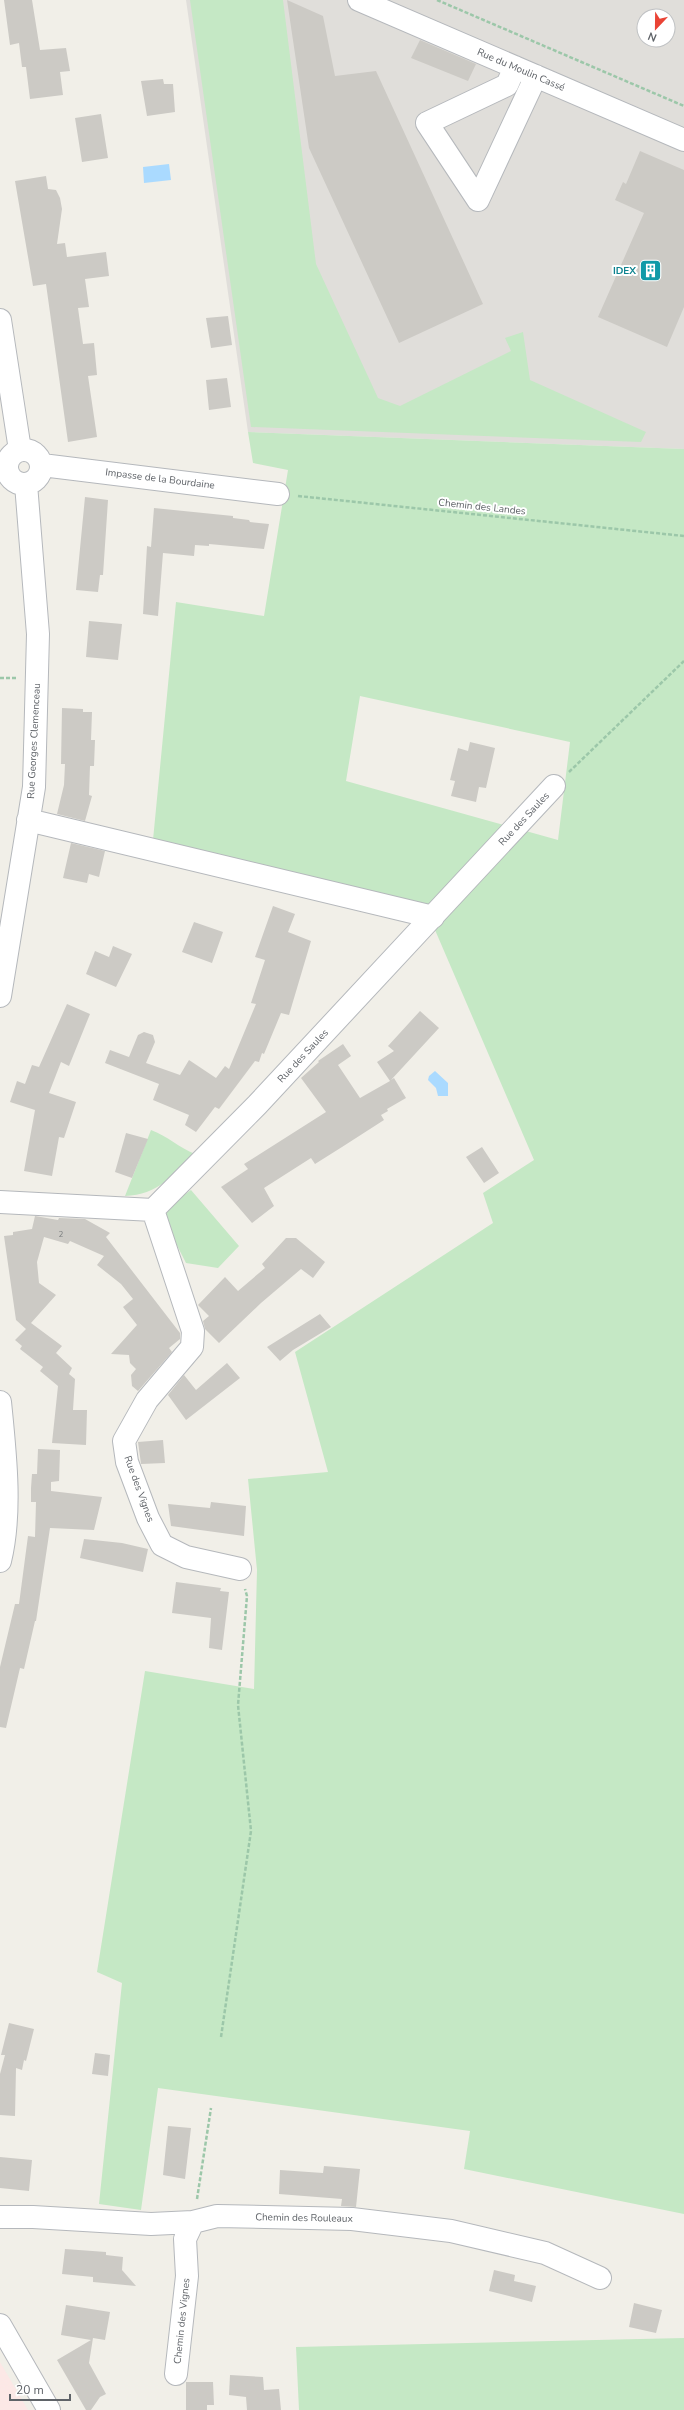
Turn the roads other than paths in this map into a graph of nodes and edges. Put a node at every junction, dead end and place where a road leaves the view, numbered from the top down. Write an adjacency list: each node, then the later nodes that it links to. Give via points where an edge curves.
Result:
1 (359, 0): 2 (street, Rue du Moulin Cassé)
2 (392, 7): 3 (street, Rue du Moulin Cassé)
3 (515, 67): 4 (street, Rue du Moulin Cassé); 4 (street, via 507,84 427,123 478,200)
4 (536, 76): 5 (street, Rue du Moulin Cassé)
5 (684, 140)
6 (0, 320): 7 (street)
7 (9, 460): 8 (street, via 32,451); 9 (street, via 8,471 15,481)
8 (42, 465): 9 (street, via 39,476); 10 (street, Impasse de la Bourdaine)
9 (26, 484): 12 (street, Rue Georges Clemenceau, via 38,634 34,787)
10 (278, 494)
11 (554, 786): 13 (street, Rue des Saules)
12 (28, 820): 13 (street); 14 (street, Rue Georges Clemenceau)
13 (433, 917): 16 (street, Rue des Saules, via 257,1105)
14 (0, 996)
15 (0, 1202): 16 (street)
16 (153, 1210): 19 (street, Rue des Vignes, via 193,1330 192,1348 147,1400 124,1441 127,1462 148,1518 162,1545 186,1557)
17 (0, 1402): 18 (street, via 6,1466 4,1543)
18 (0, 1561)
19 (240, 1569)
20 (0, 2218): 21 (street, Chemin des Rouleaux, via 32,2217 151,2224)
21 (193, 2222): 22 (street, Chemin des Rouleaux, via 217,2216 352,2219 451,2231 546,2253); 24 (street, Chemin des Vignes, via 185,2240 187,2276)
22 (600, 2278)
23 (0, 2325): 25 (street)
24 (176, 2374)
25 (49, 2410)

